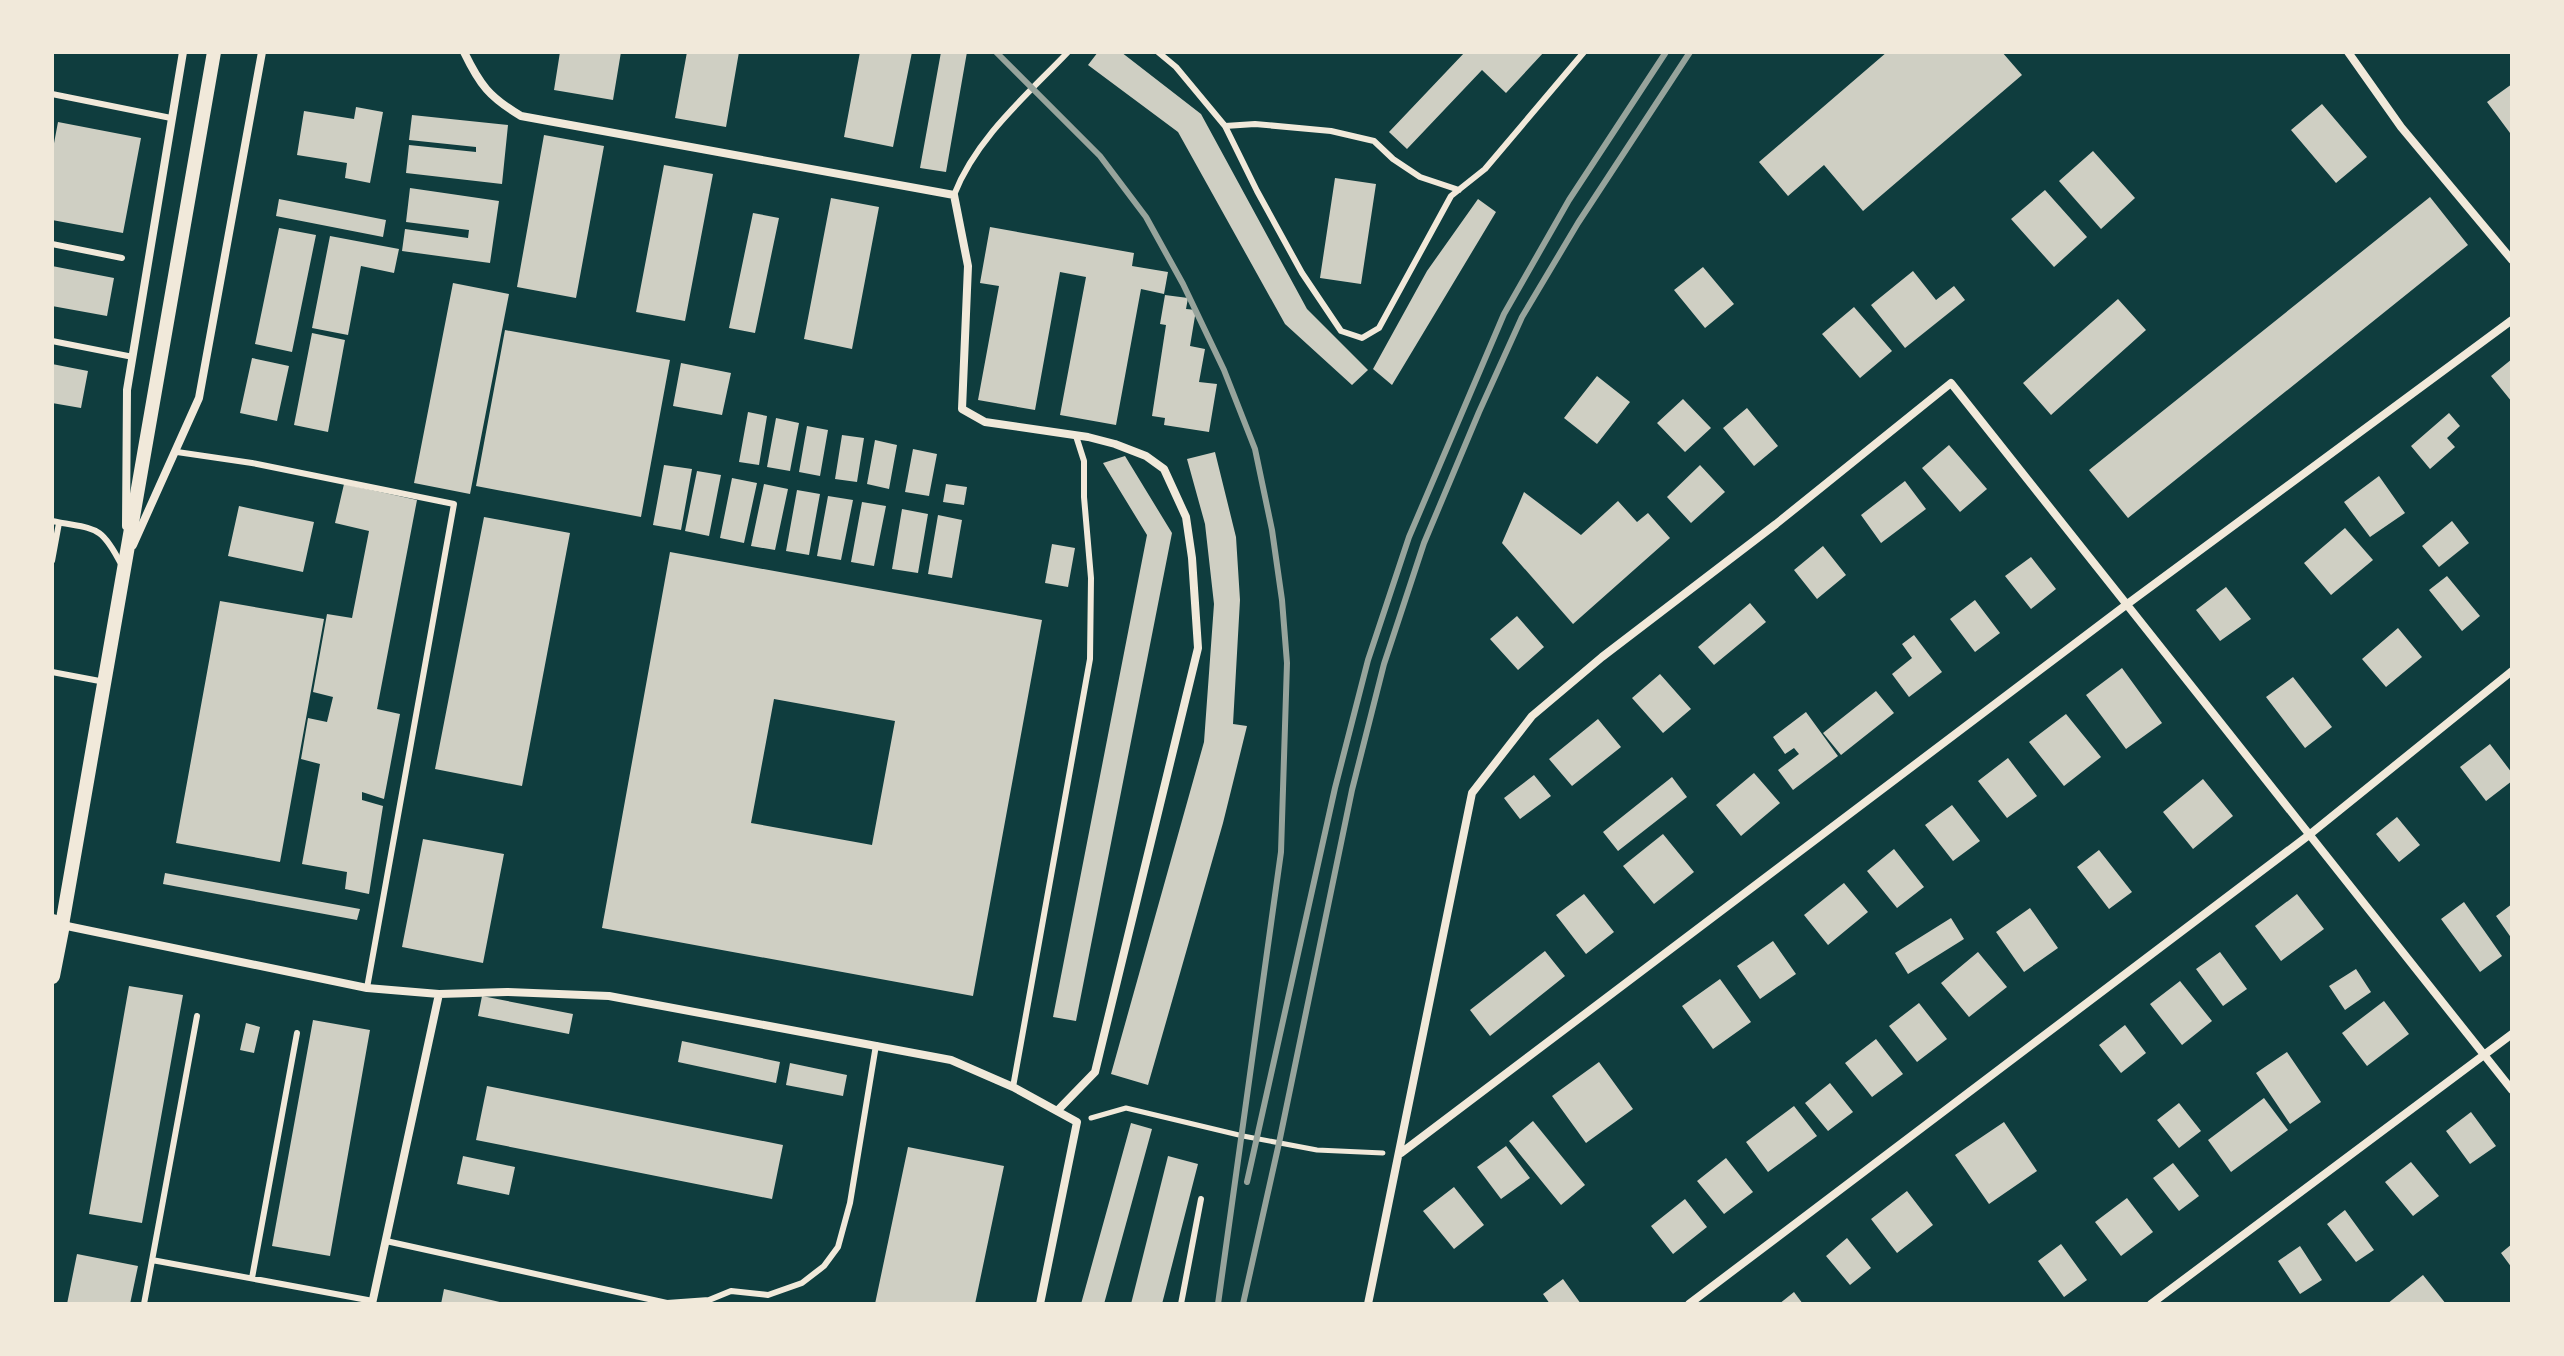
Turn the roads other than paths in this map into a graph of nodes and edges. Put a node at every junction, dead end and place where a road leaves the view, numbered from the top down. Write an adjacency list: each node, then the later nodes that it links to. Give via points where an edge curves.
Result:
1 (183, 52): 10 (street)
2 (214, 52): 24 (street)
3 (262, 52): 21 (street, via 199,398)
4 (464, 52): 13 (street, via 480,84 521,116)
5 (1068, 52): 13 (lane, via 965,167)
6 (1158, 52): 11 (lane)
7 (1584, 52): 12 (lane, via 1485,169)
8 (2348, 52): 16 (street, via 2401,127)
9 (52, 94): 10 (lane)
10 (171, 118): 19 (street)
11 (1225, 126): 12 (lane, via 1331,131 1374,141 1420,177); 12 (lane, via 1310,284 1341,331 1362,338 1379,328)
12 (1459, 190)
13 (954, 195): 20 (street, via 968,266 962,409 985,422)
14 (52, 244): 15 (lane)
15 (122, 258)
16 (2512, 260)
17 (2512, 320): 25 (street)
18 (52, 341): 19 (lane)
19 (133, 357): 24 (street, via 127,390)
20 (1076, 436): 39 (lane, via 1084,461 1090,659); 41 (street, via 1126,448 1164,469 1186,517 1198,648 1095,1072)
21 (177, 452): 24 (street); 32 (lane, via 454,504)
22 (55, 522): 23 (lane); 24 (lane, via 96,530)
23 (52, 561)
24 (125, 565): 28 (street)
25 (2126, 605): 29 (street); 42 (street); 42 (street, via 1951,383 1532,716 1472,793)
26 (2512, 671): 29 (street)
27 (52, 672): 28 (lane)
28 (105, 682): 30 (street)
29 (2309, 835): 38 (street); 54 (street)
30 (57, 924): 31 (main road); 32 (street)
31 (52, 976)
32 (367, 988): 33 (street)
33 (439, 994): 37 (street, via 609,996); 44 (street)
34 (197, 1016): 45 (lane)
35 (297, 1033): 46 (lane)
36 (2512, 1034): 38 (street)
37 (876, 1045): 39 (street, via 951,1060); 47 (lane, via 838,1247 802,1283)
38 (2485, 1055): 40 (street); 55 (street)
39 (1013, 1087): 41 (street)
40 (2512, 1090)
41 (1058, 1110): 51 (street, via 1077,1122)
42 (1400, 1153): 53 (street)
43 (1201, 1199): 52 (lane)
44 (386, 1241): 47 (lane, via 667,1303 709,1300 731,1291); 48 (street)
45 (152, 1260): 46 (lane); 49 (lane)
46 (252, 1278): 48 (lane)
47 (768, 1295): 50 (lane)
48 (373, 1303)
49 (144, 1304)
50 (766, 1304)
51 (1040, 1304)
52 (1181, 1304)
53 (1368, 1304)
54 (1689, 1304)
55 (2151, 1304)

